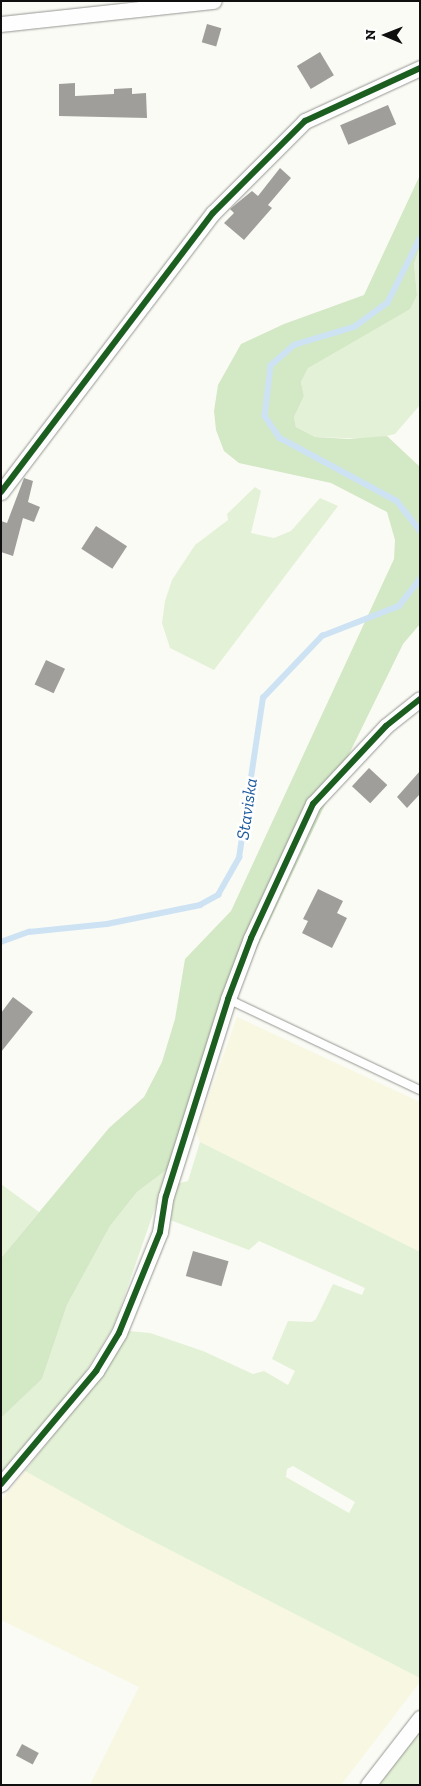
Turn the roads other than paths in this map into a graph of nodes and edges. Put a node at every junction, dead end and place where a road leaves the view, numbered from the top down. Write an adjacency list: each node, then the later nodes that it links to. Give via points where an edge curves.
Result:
1 (214, 1): 2 (street)
2 (1, 24)
3 (420, 68): 4 (street, via 305,121 219,207)
4 (1, 492)
5 (420, 699): 6 (street, via 386,726 313,804 251,938)
6 (228, 999): 7 (lane); 8 (street, via 166,1196 160,1232 119,1333 96,1371)
7 (420, 1090)
8 (1, 1484)
9 (420, 1718): 10 (street)
10 (368, 1785)

